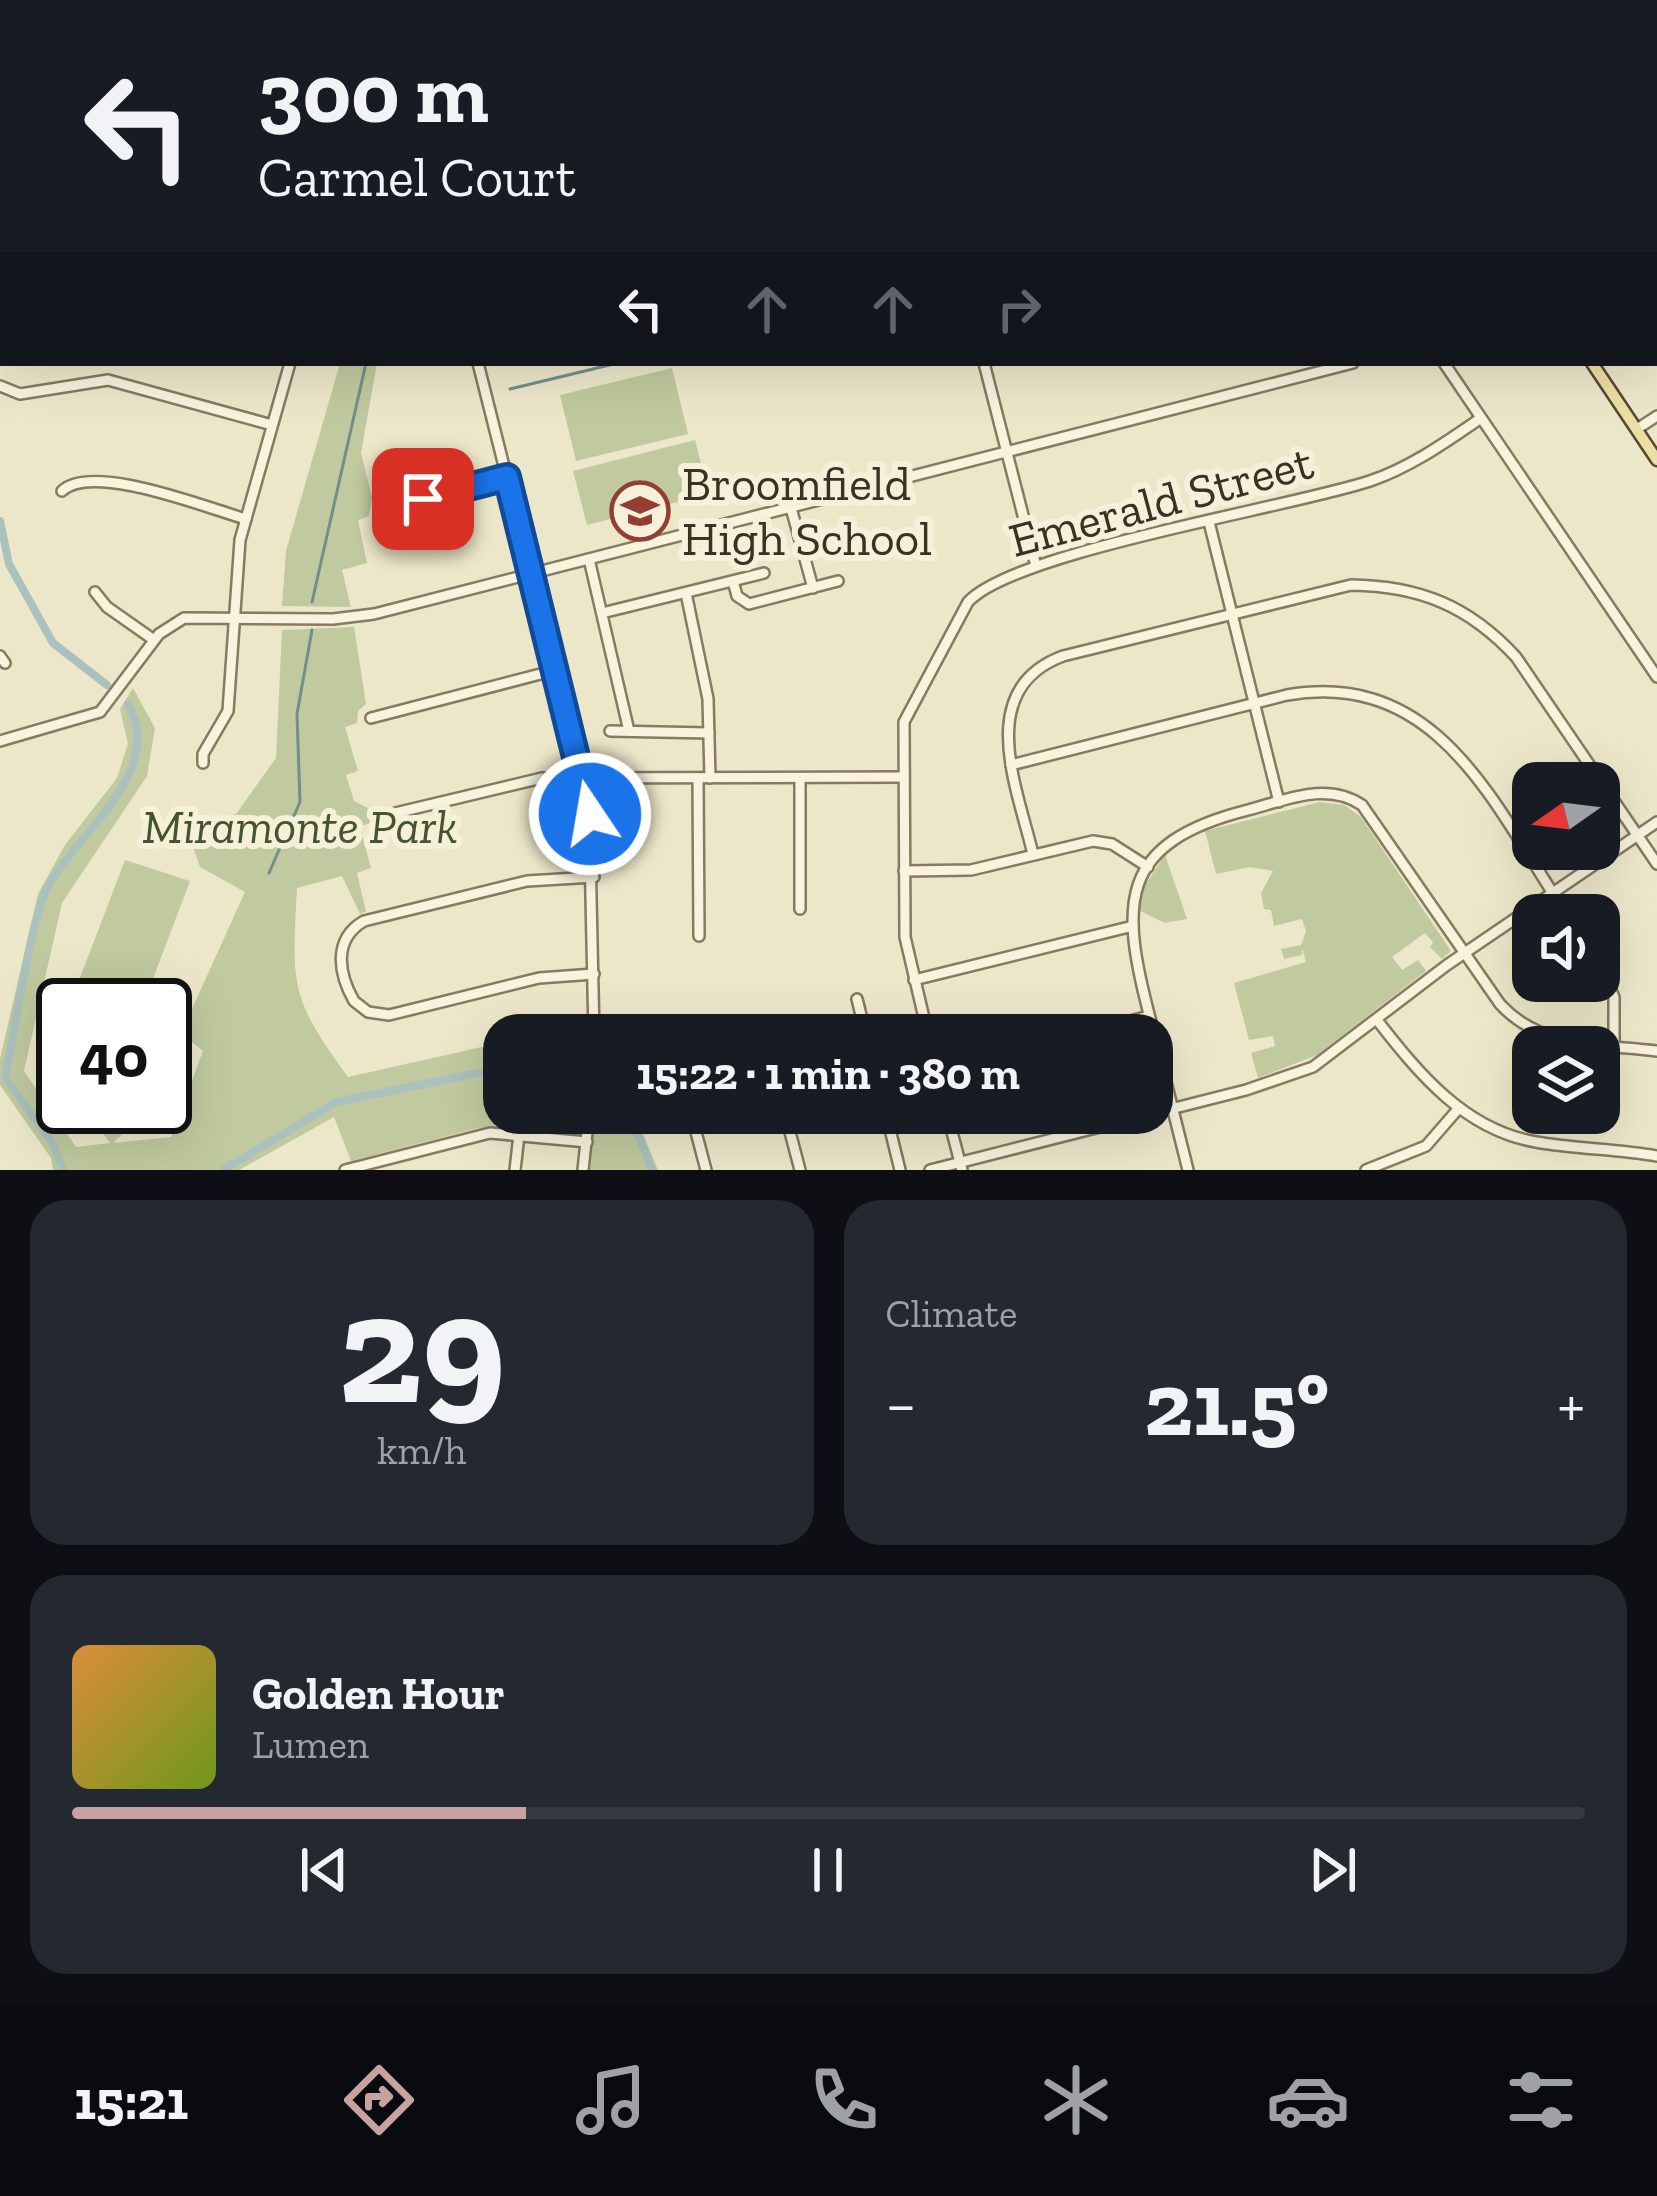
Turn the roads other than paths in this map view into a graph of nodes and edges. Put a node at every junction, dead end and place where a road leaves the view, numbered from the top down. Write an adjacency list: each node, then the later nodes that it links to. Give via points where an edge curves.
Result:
1 (289, 366): 10 (street)
2 (479, 366): 14 (street)
3 (985, 366): 12 (street)
4 (1342, 366): 12 (street)
5 (1446, 366): 9 (street)
6 (1594, 366): 11 (main road)
7 (0, 386): 10 (street, via 20,394 108,380)
8 (1657, 416): 11 (street)
9 (1481, 418): 19 (street, Emerald Street, via 1387,474); 34 (street)
10 (272, 425): 18 (street)
11 (1637, 430): 13 (main road)
12 (1007, 453): 16 (street); 21 (street)
13 (1657, 460)
14 (507, 477): 17 (street); 23 (street)
15 (62, 491): 18 (street, via 100,479)
16 (791, 508): 20 (street); 26 (street)
17 (381, 510)
18 (246, 519): 31 (street)
19 (1209, 522): 21 (street, Emerald Street); 30 (street)
20 (589, 560): 23 (street); 29 (street)
21 (1036, 566): 43 (street, Emerald Street, via 968,602 908,706)
22 (764, 573): 24 (street)
23 (531, 574): 31 (street, via 356,617); 33 (street)
24 (733, 581): 26 (street, via 736,596 749,604); 28 (street)
25 (838, 581): 26 (street)
26 (813, 588)
27 (95, 592): 32 (street)
28 (686, 593): 29 (street); 39 (street)
29 (602, 613): 38 (street)
30 (1232, 613): 35 (street); 42 (street, via 1043,665 1010,709); 50 (street, via 1351,585 1400,587 1450,603 1516,658)
31 (234, 615): 32 (street, via 184,618); 41 (street, via 228,711)
32 (154, 640): 40 (street, via 100,712)
33 (556, 670): 36 (street); 44 (street)
34 (1657, 677)
35 (1255, 704): 42 (street); 47 (street); 56 (street, via 1346,691 1417,716 1452,748)
36 (371, 718)
37 (610, 731): 38 (street)
38 (629, 731): 39 (street)
39 (710, 733): 45 (street)
40 (0, 741)
41 (203, 763)
42 (1011, 765): 51 (street)
43 (904, 777): 46 (street); 54 (street, Emerald Street)
44 (584, 778): 45 (street); 48 (street, via 517,781); 55 (street)
45 (704, 778): 46 (street); 59 (street)
46 (800, 778): 57 (street)
47 (1279, 802): 53 (street, via 1192,827); 60 (street, via 1324,792 1362,805)
48 (387, 815)
49 (1657, 822): 50 (street)
50 (1637, 835): 52 (street); 56 (street)
51 (1034, 854): 53 (street, via 1101,842); 54 (street, via 971,870)
52 (1657, 864)
53 (1148, 867): 58 (street)
54 (904, 872): 62 (street, Emerald Street)
55 (593, 877): 61 (street); 61 (street, via 526,880 364,921 345,938 341,964 356,1004 384,1016 539,978)
56 (1552, 893): 60 (street)
57 (800, 910)
58 (1129, 927): 62 (street); 67 (street)
59 (699, 936)
60 (1466, 952): 68 (street); 69 (street)
61 (594, 974): 64 (street)
62 (914, 980): 66 (street, Emerald Street)
63 (856, 999): 65 (street)
64 (594, 1014)
65 (860, 1014)
66 (923, 1014)
67 (1149, 1014)
68 (1377, 1020): 72 (street); 73 (street, via 1301,1072)
69 (1525, 1026)
70 (1620, 1047): 71 (street)
71 (1657, 1052)
72 (1459, 1108): 82 (street, via 1530,1141); 92 (street, via 1426,1146)
73 (1173, 1109): 91 (street)
74 (587, 1134): 81 (street)
75 (697, 1134): 87 (street)
76 (791, 1134): 88 (street)
77 (891, 1134): 89 (street)
78 (953, 1134): 83 (street)
79 (1080, 1134): 83 (street)
80 (519, 1135): 81 (street); 84 (street, via 469,1136); 85 (street)
81 (586, 1142): 86 (street)
82 (1657, 1156)
83 (961, 1166): 90 (street)
84 (345, 1170)
85 (515, 1170)
86 (583, 1170)
87 (706, 1170)
88 (800, 1170)
89 (900, 1170)
90 (930, 1170)
91 (1188, 1170)
92 (1366, 1170)

